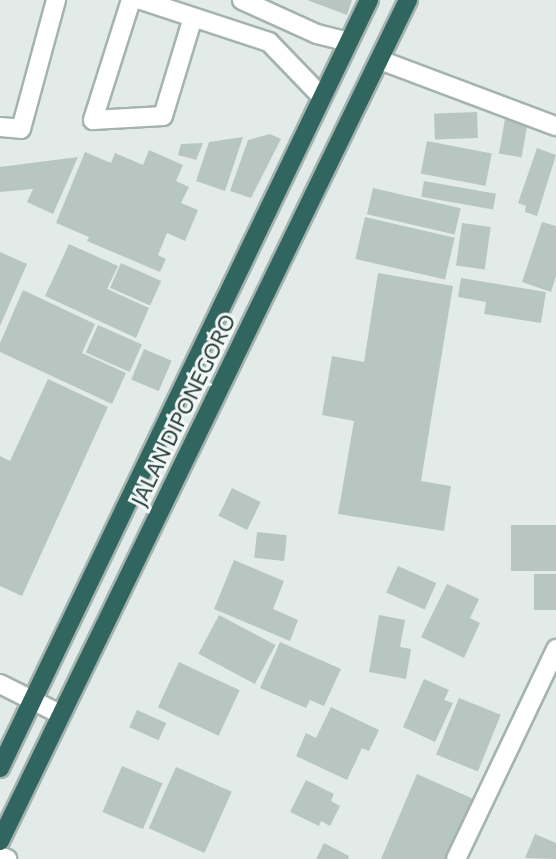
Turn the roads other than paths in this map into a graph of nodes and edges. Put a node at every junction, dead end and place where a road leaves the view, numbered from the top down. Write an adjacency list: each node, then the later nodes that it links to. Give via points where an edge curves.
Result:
1 (56, 0): 12 (street, via 21,129)
2 (131, 0): 7 (street, via 93,120 163,117)
3 (141, 0): 7 (street)
4 (242, 0): 8 (street, via 316,34)
5 (369, 0): 8 (highway, JALAN DIPONEGORO)
6 (408, 0): 9 (highway, JALAN DIPONEGORO)
7 (193, 17): 10 (street, via 269,42)
8 (348, 42): 10 (highway, JALAN DIPONEGORO)
9 (380, 60): 11 (street); 16 (highway, JALAN DIPONEGORO)
10 (321, 96): 15 (highway, JALAN DIPONEGORO)
11 (556, 126)
12 (0, 127)
13 (556, 649): 21 (street)
14 (0, 684): 15 (street)
15 (32, 697): 16 (street); 17 (highway, JALAN DIPONEGORO, via 30,711)
16 (60, 714): 18 (highway, JALAN DIPONEGORO)
17 (0, 768)
18 (0, 841)
19 (0, 856): 20 (street)
20 (7, 859)
21 (456, 859)

